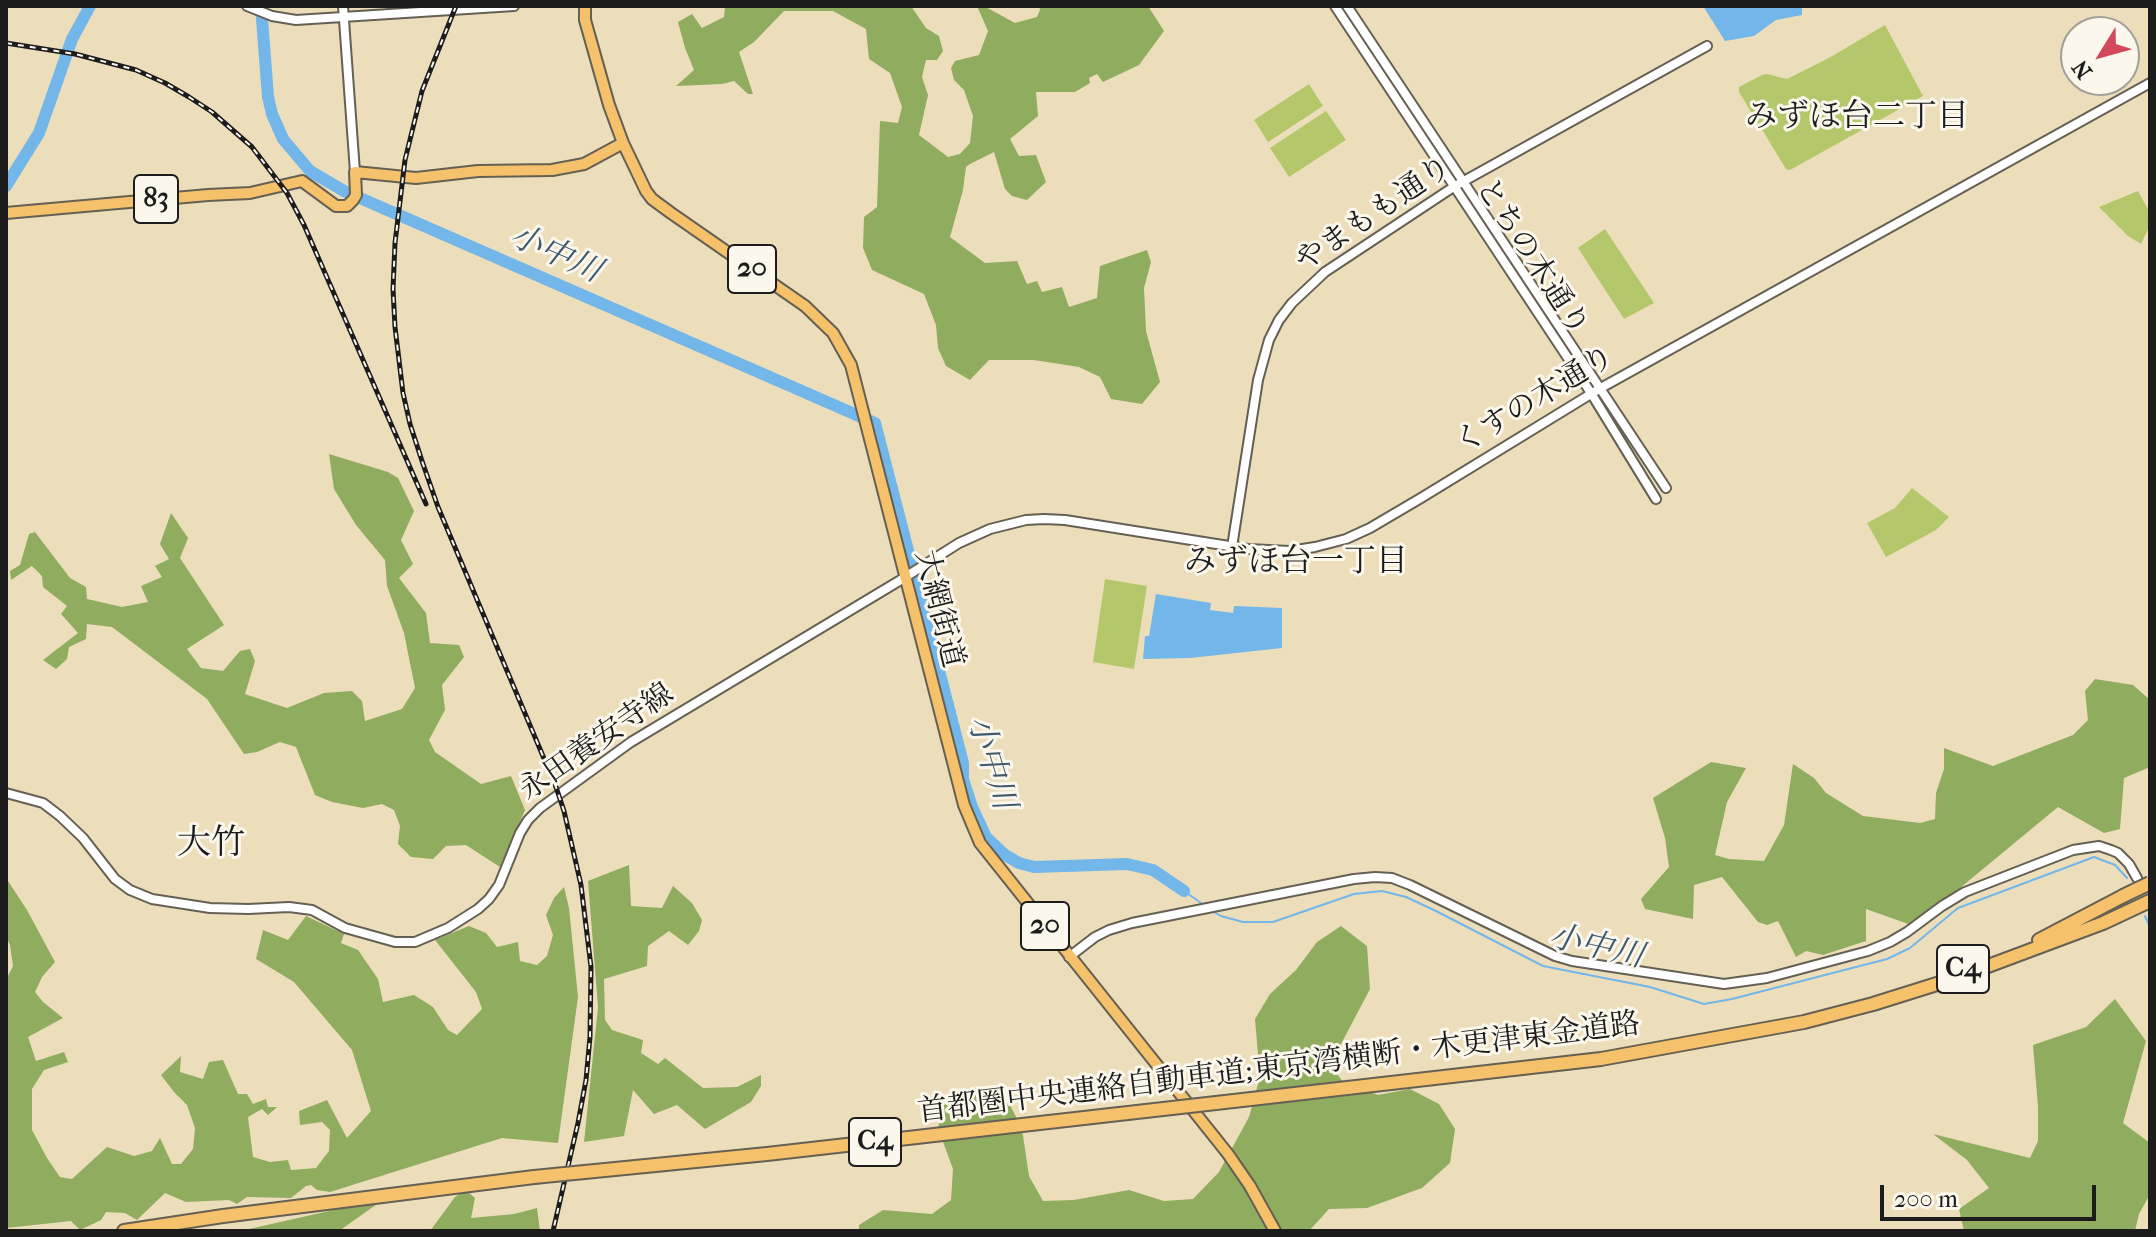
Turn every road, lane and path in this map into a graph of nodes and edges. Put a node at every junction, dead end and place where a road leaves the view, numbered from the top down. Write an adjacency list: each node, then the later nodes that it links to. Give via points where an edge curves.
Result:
1 (247, 6): 7 (street, via 296,20)
2 (343, 6): 7 (street)
3 (514, 6): 7 (street)
4 (585, 6): 10 (main road, 大網街道 / 20, via 599,72)
5 (1335, 6): 12 (street, とちの木通り)
6 (1347, 6): 12 (street, とちの木通り)
7 (344, 18): 11 (street)
8 (1707, 46): 12 (street, やまもも通り)
9 (2150, 83): 14 (street, くすの木通り)
10 (623, 143): 11 (main road, via 584,164 552,170 416,178); 18 (main road, 大網街道 / 20, via 652,199 825,324 851,365)
11 (355, 172): 13 (main road, 83, via 356,195 347,206 336,206 302,181 250,193)
12 (1459, 184): 14 (street, とちの木通り); 17 (street, やまもも通り, via 1325,272 1279,320 1258,380)
13 (6, 213)
14 (1595, 391): 15 (street, とちの木通り); 16 (street, とちの木通り); 17 (street, くすの木通り, via 1346,539 1290,551)
15 (1666, 488)
16 (1656, 499)
17 (1232, 547): 18 (street, くすの木通り, via 1065,520 1026,520 977,534)
18 (905, 576): 19 (street, 永田養安寺線, via 631,742 540,808 520,833 489,899 448,928 415,942 345,928 312,910 210,908 152,899 115,879 83,838 43,803); 23 (main road, 大網街道 / 20, via 975,834)
19 (6, 793)
20 (2146, 881): 22 (highway, bridge); 23 (street, via 2111,850 2073,850 1965,892 1907,932 1868,951 1724,984 1555,956 1392,878 1354,879 1132,923 1095,937)
21 (2150, 900): 22 (highway, 首都圏中央連絡自動車道;東京湾横断・木更津東金道路 / C4); 24 (highway, 首都圏中央連絡自動車道;東京湾横断・木更津東金道路 / C4, via 1912,993)
22 (2036, 941): 24 (highway, 首都圏中央連絡自動車道;東京湾横断・木更津東金道路 / C4, via 1930,981)
23 (1069, 957): 26 (main road, 大網街道 / 20, via 1228,1154)
24 (1771, 1028): 25 (highway, 首都圏中央連絡自動車道;東京湾横断・木更津東金道路 / C4, bridge, via 1601,1059 534,1177)
25 (124, 1231)
26 (1275, 1231)

